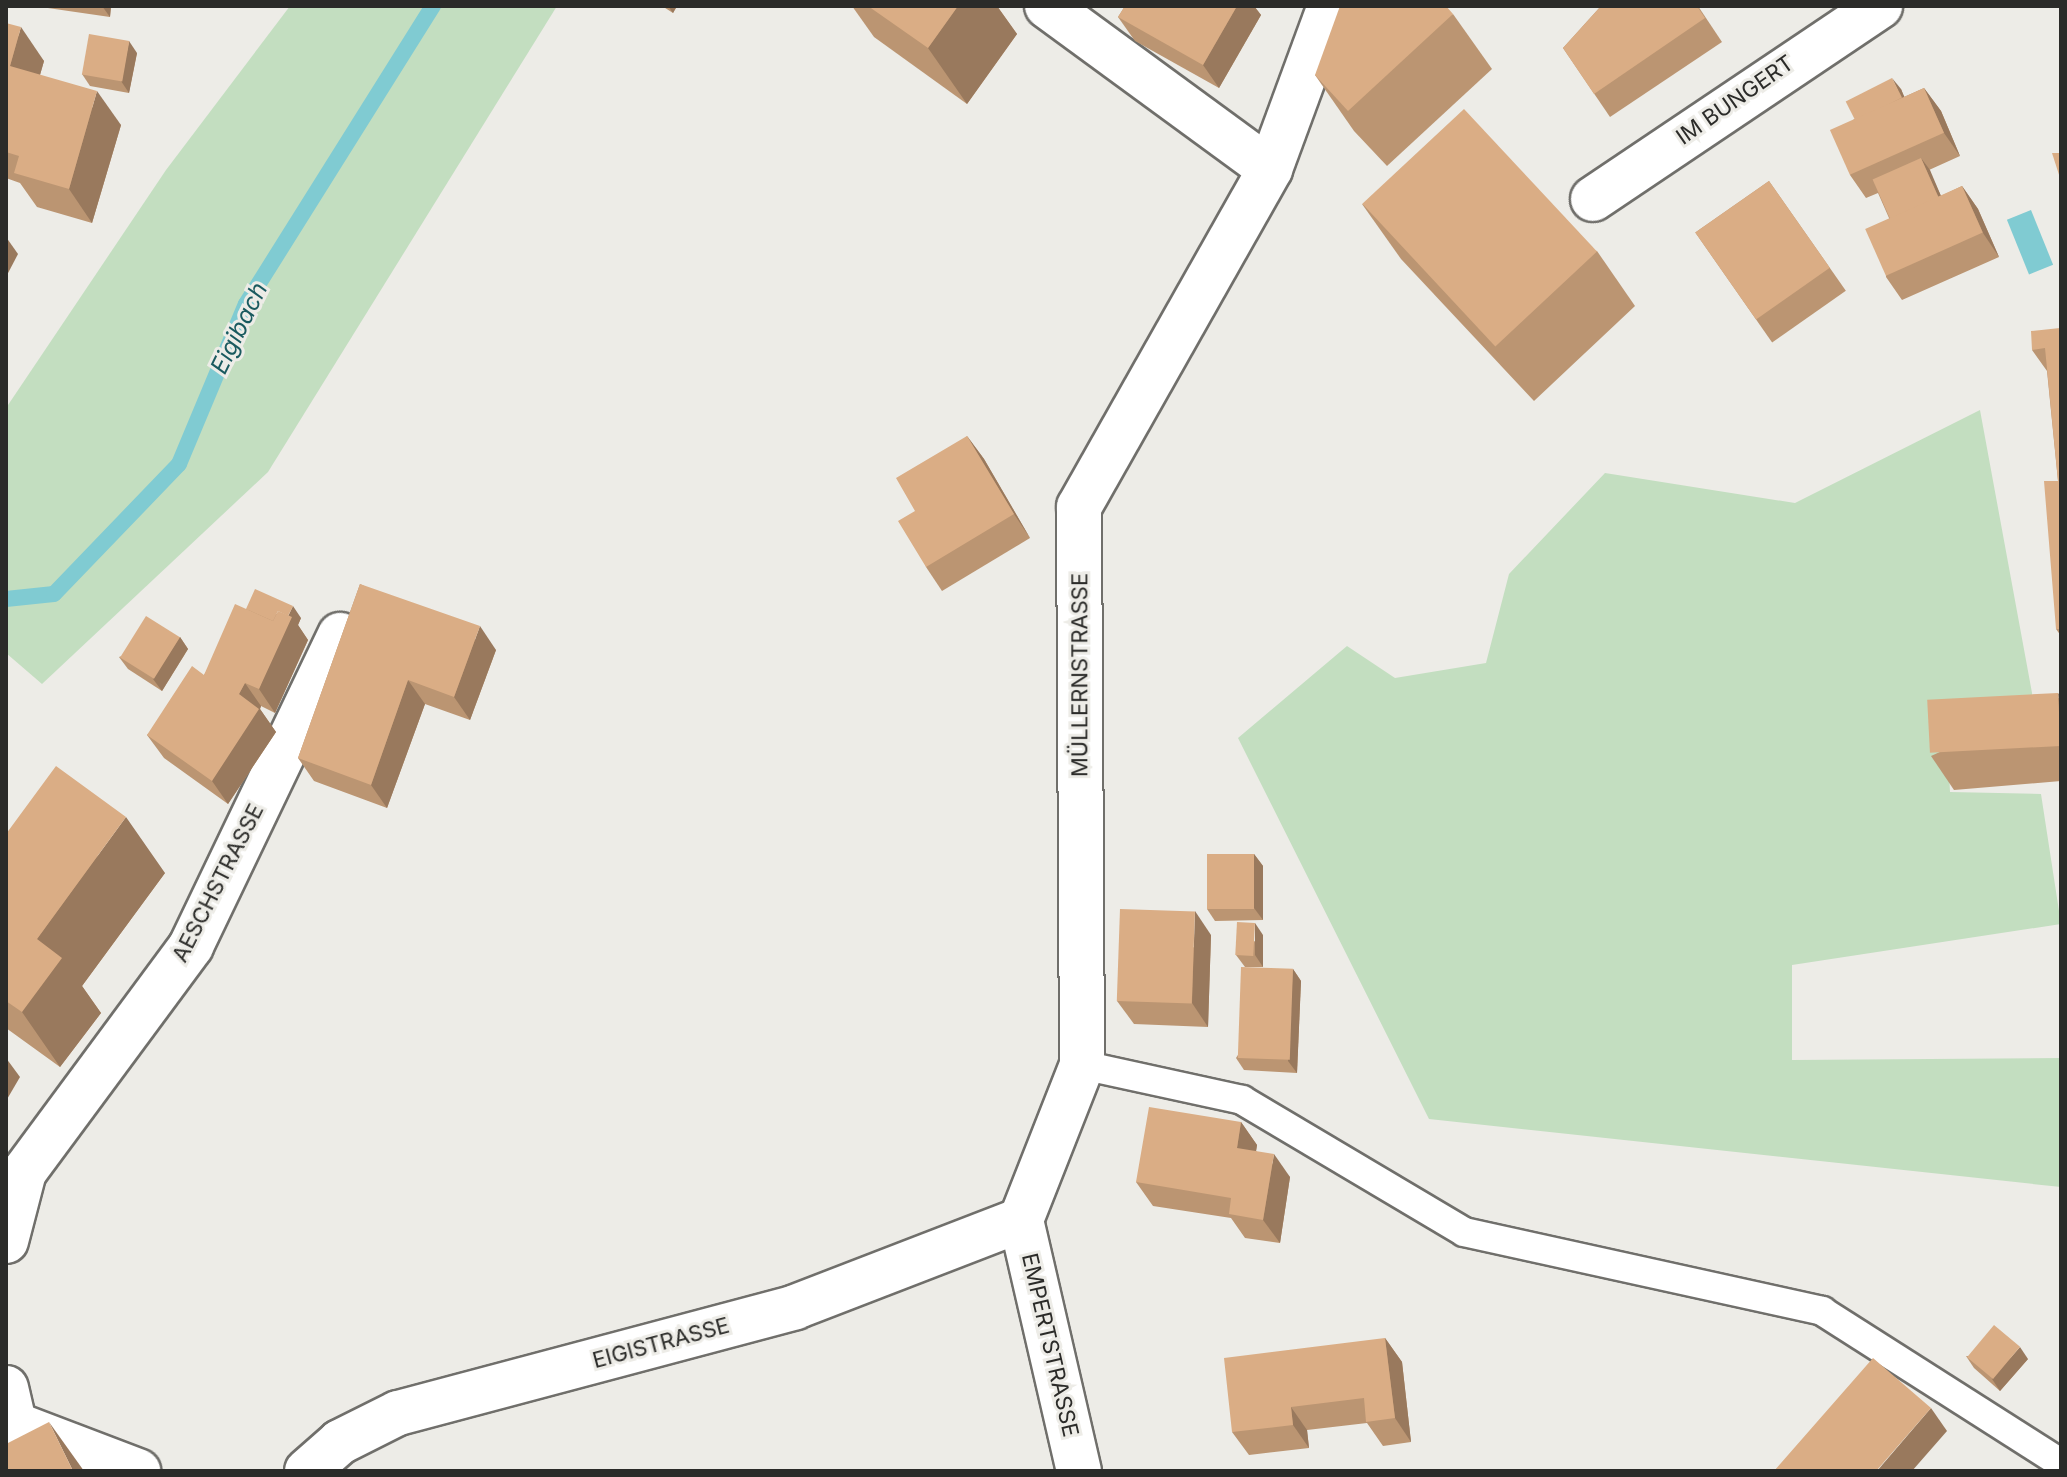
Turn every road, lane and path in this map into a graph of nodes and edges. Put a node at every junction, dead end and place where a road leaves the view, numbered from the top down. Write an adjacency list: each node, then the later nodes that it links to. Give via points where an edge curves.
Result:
1 (1047, 6): 4 (street)
2 (1330, 6): 4 (street, MÜLLERNSTRASSE)
3 (1880, 6): 5 (street, IM BUNGERT)
4 (1270, 169): 7 (street, MÜLLERNSTRASSE, via 1079,507)
5 (1593, 199)
6 (340, 635): 9 (street, AESCHSTRASSE, via 191,946 24,1172)
7 (1082, 1065): 8 (street, MÜLLERNSTRASSE); 11 (lane, via 1242,1100 1464,1232 1822,1311)
8 (1021, 1220): 13 (street, EIGISTRASSE, via 795,1307 398,1413 340,1442); 14 (street, EMPERTSTRASSE)
9 (6, 1241)
10 (9, 1414): 12 (street)
11 (2061, 1463)
12 (138, 1471)
13 (307, 1471)
14 (1079, 1471)

